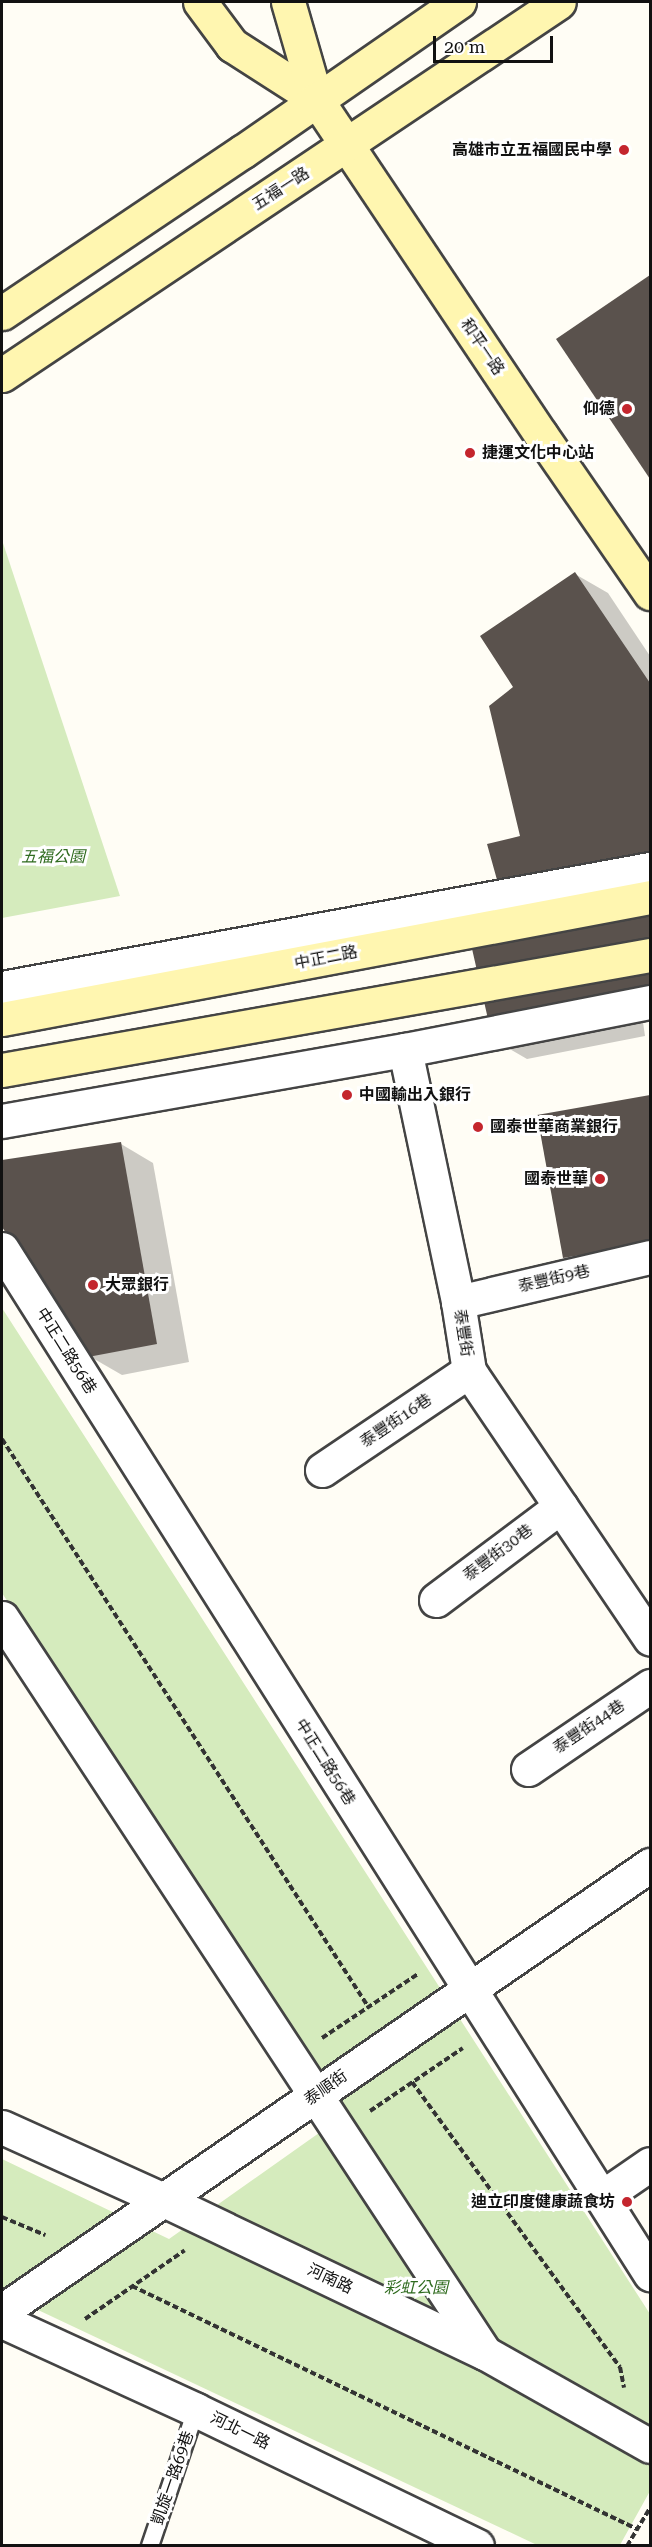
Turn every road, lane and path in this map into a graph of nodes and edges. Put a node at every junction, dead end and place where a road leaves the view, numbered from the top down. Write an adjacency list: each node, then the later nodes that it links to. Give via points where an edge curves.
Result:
1 (200, 2): 5 (street, 和平一路, via 232,45)
2 (288, 2): 5 (street, 和平一路)
3 (459, 2): 5 (street)
4 (559, 2): 6 (street, 五福一路)
5 (316, 99): 6 (street, 和平一路); 7 (street)
6 (346, 147): 8 (street, 五福一路); 9 (street, 和平一路)
7 (2, 314)
8 (2, 375)
9 (651, 593)
10 (651, 868): 13 (street, 中正二路)
11 (651, 897): 15 (street, 中正二路)
12 (651, 955): 17 (street)
13 (2, 988)
14 (651, 1002): 16 (street)
15 (2, 1019)
16 (405, 1050): 18 (street); 21 (street, 泰豐街)
17 (2, 1070)
18 (2, 1121)
19 (2, 1249): 32 (street, 中正二路56巷)
20 (651, 1257): 21 (street, 泰豐街9巷)
21 (458, 1302): 22 (street, 泰豐街)
22 (469, 1371): 24 (street, 泰豐街16巷); 25 (street, 泰豐街)
23 (2, 1439): 34 (path)
24 (322, 1470)
25 (561, 1506): 26 (street, 泰豐街30巷); 28 (street, 泰豐街)
26 (436, 1600)
27 (2, 1618): 36 (street)
28 (651, 1638)
29 (651, 1686): 30 (street, 泰豐街44巷)
30 (528, 1769)
31 (651, 1865): 33 (street, 泰順街)
32 (446, 1954): 33 (street, 中正二路56巷); 34 (path)
33 (469, 1990): 35 (street, 中正二路56巷); 38 (street, 泰順街)
34 (369, 2008): 36 (path)
35 (493, 2028): 37 (path); 42 (street, 中正二路56巷)
36 (291, 2058): 38 (street)
37 (412, 2082): 40 (path); 54 (path, via 620,2367 624,2392)
38 (316, 2096): 40 (street); 43 (street, 泰順街)
39 (2, 2127): 43 (street, 河南路)
40 (339, 2131): 52 (street)
41 (651, 2164): 42 (street)
42 (602, 2197): 47 (street, 中正二路56巷)
43 (164, 2200): 45 (street, 河南路); 49 (street, 泰順街)
44 (2, 2217): 46 (path)
45 (220, 2227): 48 (path); 52 (street, 河南路)
46 (54, 2239)
47 (651, 2274)
48 (132, 2286): 51 (path); 57 (path)
49 (2, 2310)
50 (2, 2321): 51 (street, 河北一路)
51 (50, 2343): 53 (street, 河北一路)
52 (485, 2353): 54 (street, 河南路)
53 (196, 2410): 58 (lane, 凱旋一路69巷); 59 (street, 河北一路)
54 (614, 2426): 55 (street, 河南路)
55 (651, 2446)
56 (651, 2508): 57 (path)
57 (637, 2529): 60 (path)
58 (150, 2546)
59 (477, 2546)
60 (627, 2546)

